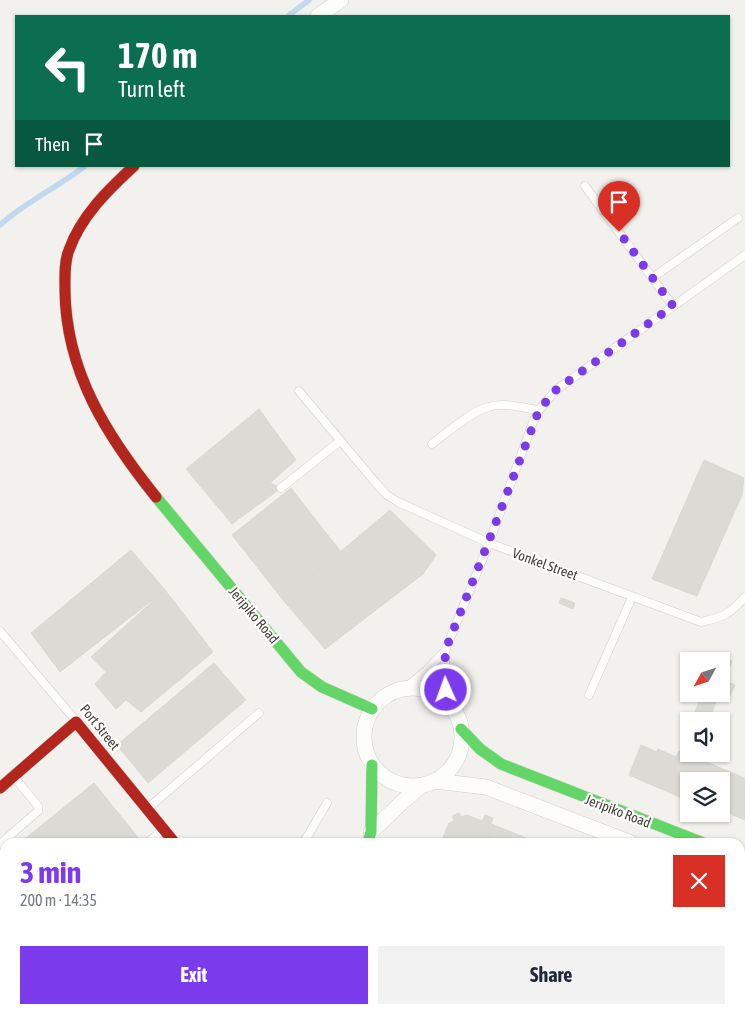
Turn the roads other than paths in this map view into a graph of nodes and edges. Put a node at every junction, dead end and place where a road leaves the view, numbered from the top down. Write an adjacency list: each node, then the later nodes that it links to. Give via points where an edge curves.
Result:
1 (341, 0): 2 (street)
2 (319, 15)
3 (133, 167): 22 (street, Jeripiko Road, via 103,194 85,217 69,251 65,288 68,323 76,362 98,412 114,442 156,496 301,672 322,687)
4 (586, 186): 7 (lane)
5 (738, 218): 7 (lane)
6 (745, 255): 8 (lane)
7 (652, 278): 8 (lane)
8 (673, 306): 10 (lane, via 556,390)
9 (299, 391): 11 (lane, Vonkel Street)
10 (539, 410): 12 (lane, via 488,406); 14 (lane)
11 (340, 441): 13 (lane); 14 (lane, Vonkel Street, via 387,495)
12 (432, 444)
13 (281, 488)
14 (488, 543): 15 (lane, Vonkel Street); 18 (lane)
15 (632, 597): 16 (lane, Vonkel Street, via 701,622 722,617); 20 (lane)
16 (745, 597)
17 (0, 631): 24 (lane, Port Street)
18 (445, 651): 19 (lane); 21 (lane)
19 (404, 689): 21 (street, via 427,690); 22 (street, via 392,693)
20 (589, 695)
21 (447, 702): 25 (street)
22 (372, 709): 26 (street, via 363,737)
23 (259, 713): 31 (lane)
24 (76, 722): 27 (street); 31 (street, Port Street)
25 (461, 729): 28 (street, via 457,760 448,772); 39 (street, Jeripiko Road, via 480,749 502,764)
26 (372, 765): 28 (street, via 394,783 408,786); 33 (street)
27 (14, 777): 29 (street); 34 (lane, via 38,806 38,811)
28 (428, 784): 33 (street, via 400,804); 38 (street, Jeripiko Road, via 486,787)
29 (0, 788)
30 (327, 803): 37 (lane)
31 (148, 809): 32 (street, Port Street)
32 (164, 829): 35 (lane); 36 (street, Port Street)
33 (370, 837)
34 (7, 838)
35 (153, 838)
36 (171, 838)
37 (306, 838)
38 (619, 838)
39 (691, 838)

